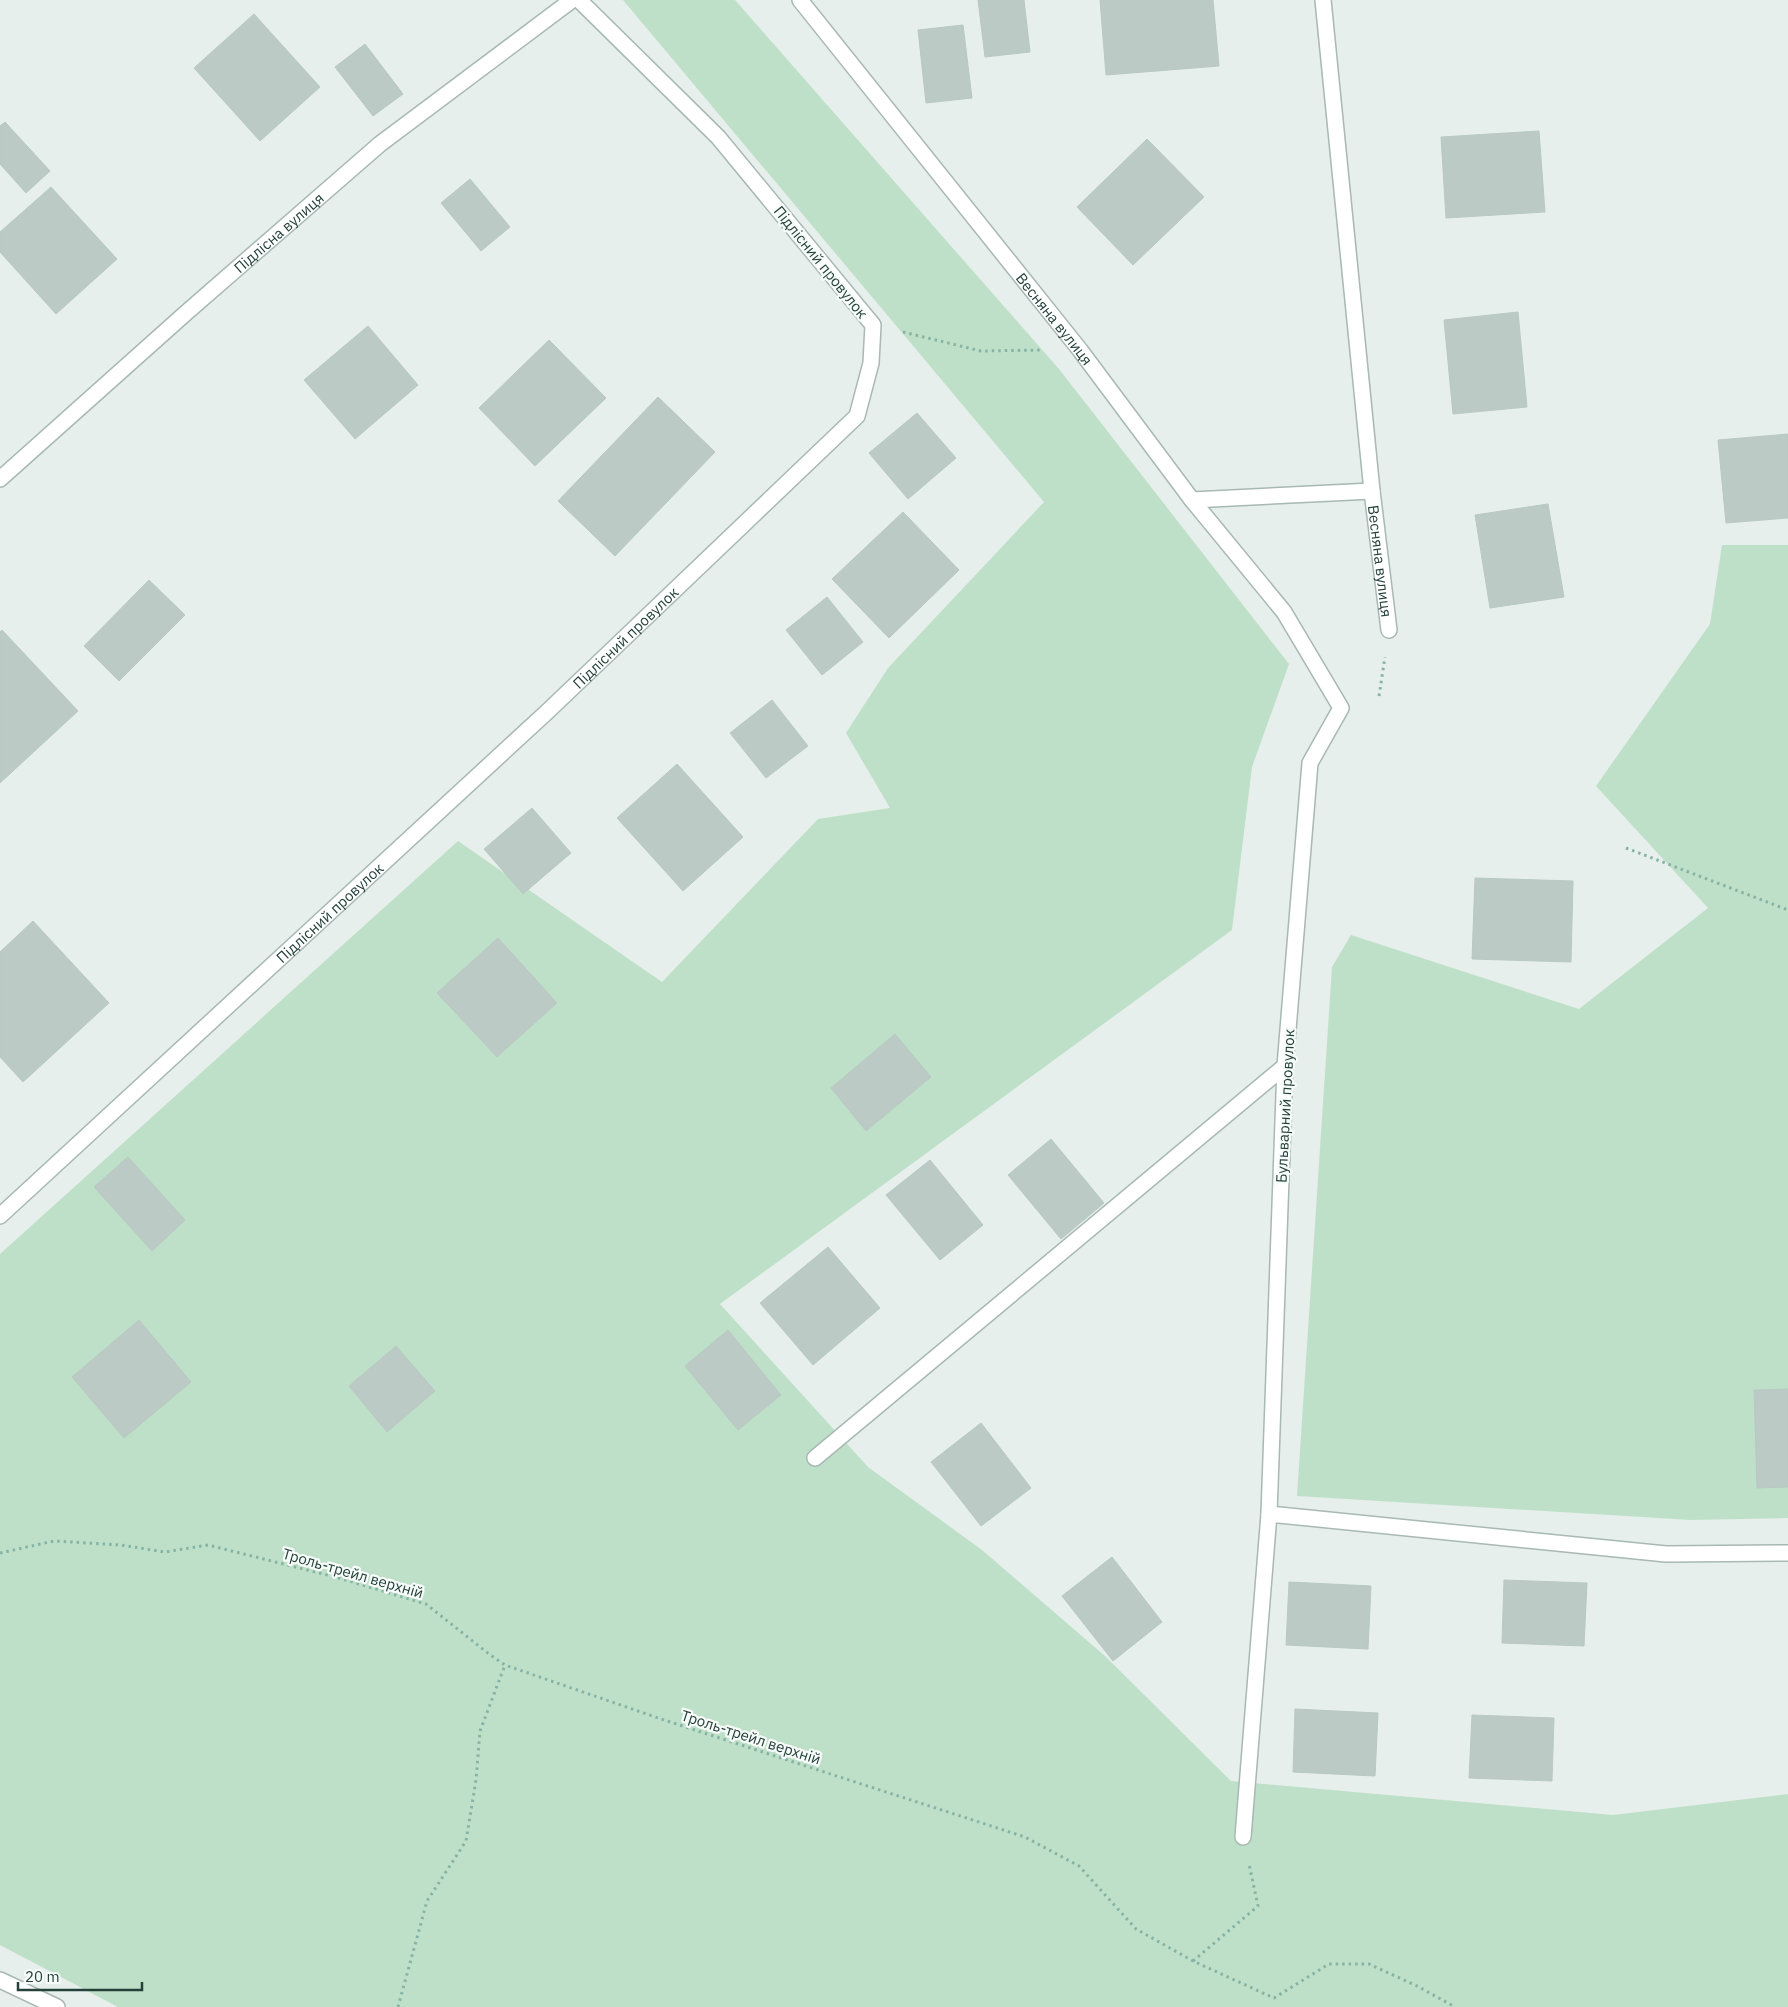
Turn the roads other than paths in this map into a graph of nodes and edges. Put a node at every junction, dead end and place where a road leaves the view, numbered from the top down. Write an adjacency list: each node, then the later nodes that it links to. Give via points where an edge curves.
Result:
1 (572, 0): 5 (street, Підлісна вулиця, via 380,144)
2 (579, 0): 10 (street, Підлісний провулок, via 718,138 873,325 871,363 857,416 548,710)
3 (800, 0): 7 (street, Весняна вулиця, via 1080,350)
4 (1323, 0): 6 (street, Весняна вулиця)
5 (0, 480)
6 (1372, 491): 7 (street, Весняна вулиця); 8 (street, Весняна вулиця)
7 (1192, 500): 9 (street, Бульварний провулок, via 1284,612 1341,708 1310,763)
8 (1389, 630)
9 (1285, 1066): 11 (street); 12 (street, Бульварний провулок)
10 (0, 1216)
11 (815, 1458)
12 (1269, 1514): 13 (street, via 1666,1554); 14 (street, Бульварний провулок)
13 (1788, 1553)
14 (1243, 1837)
15 (0, 1980): 16 (street)
16 (57, 2007)

